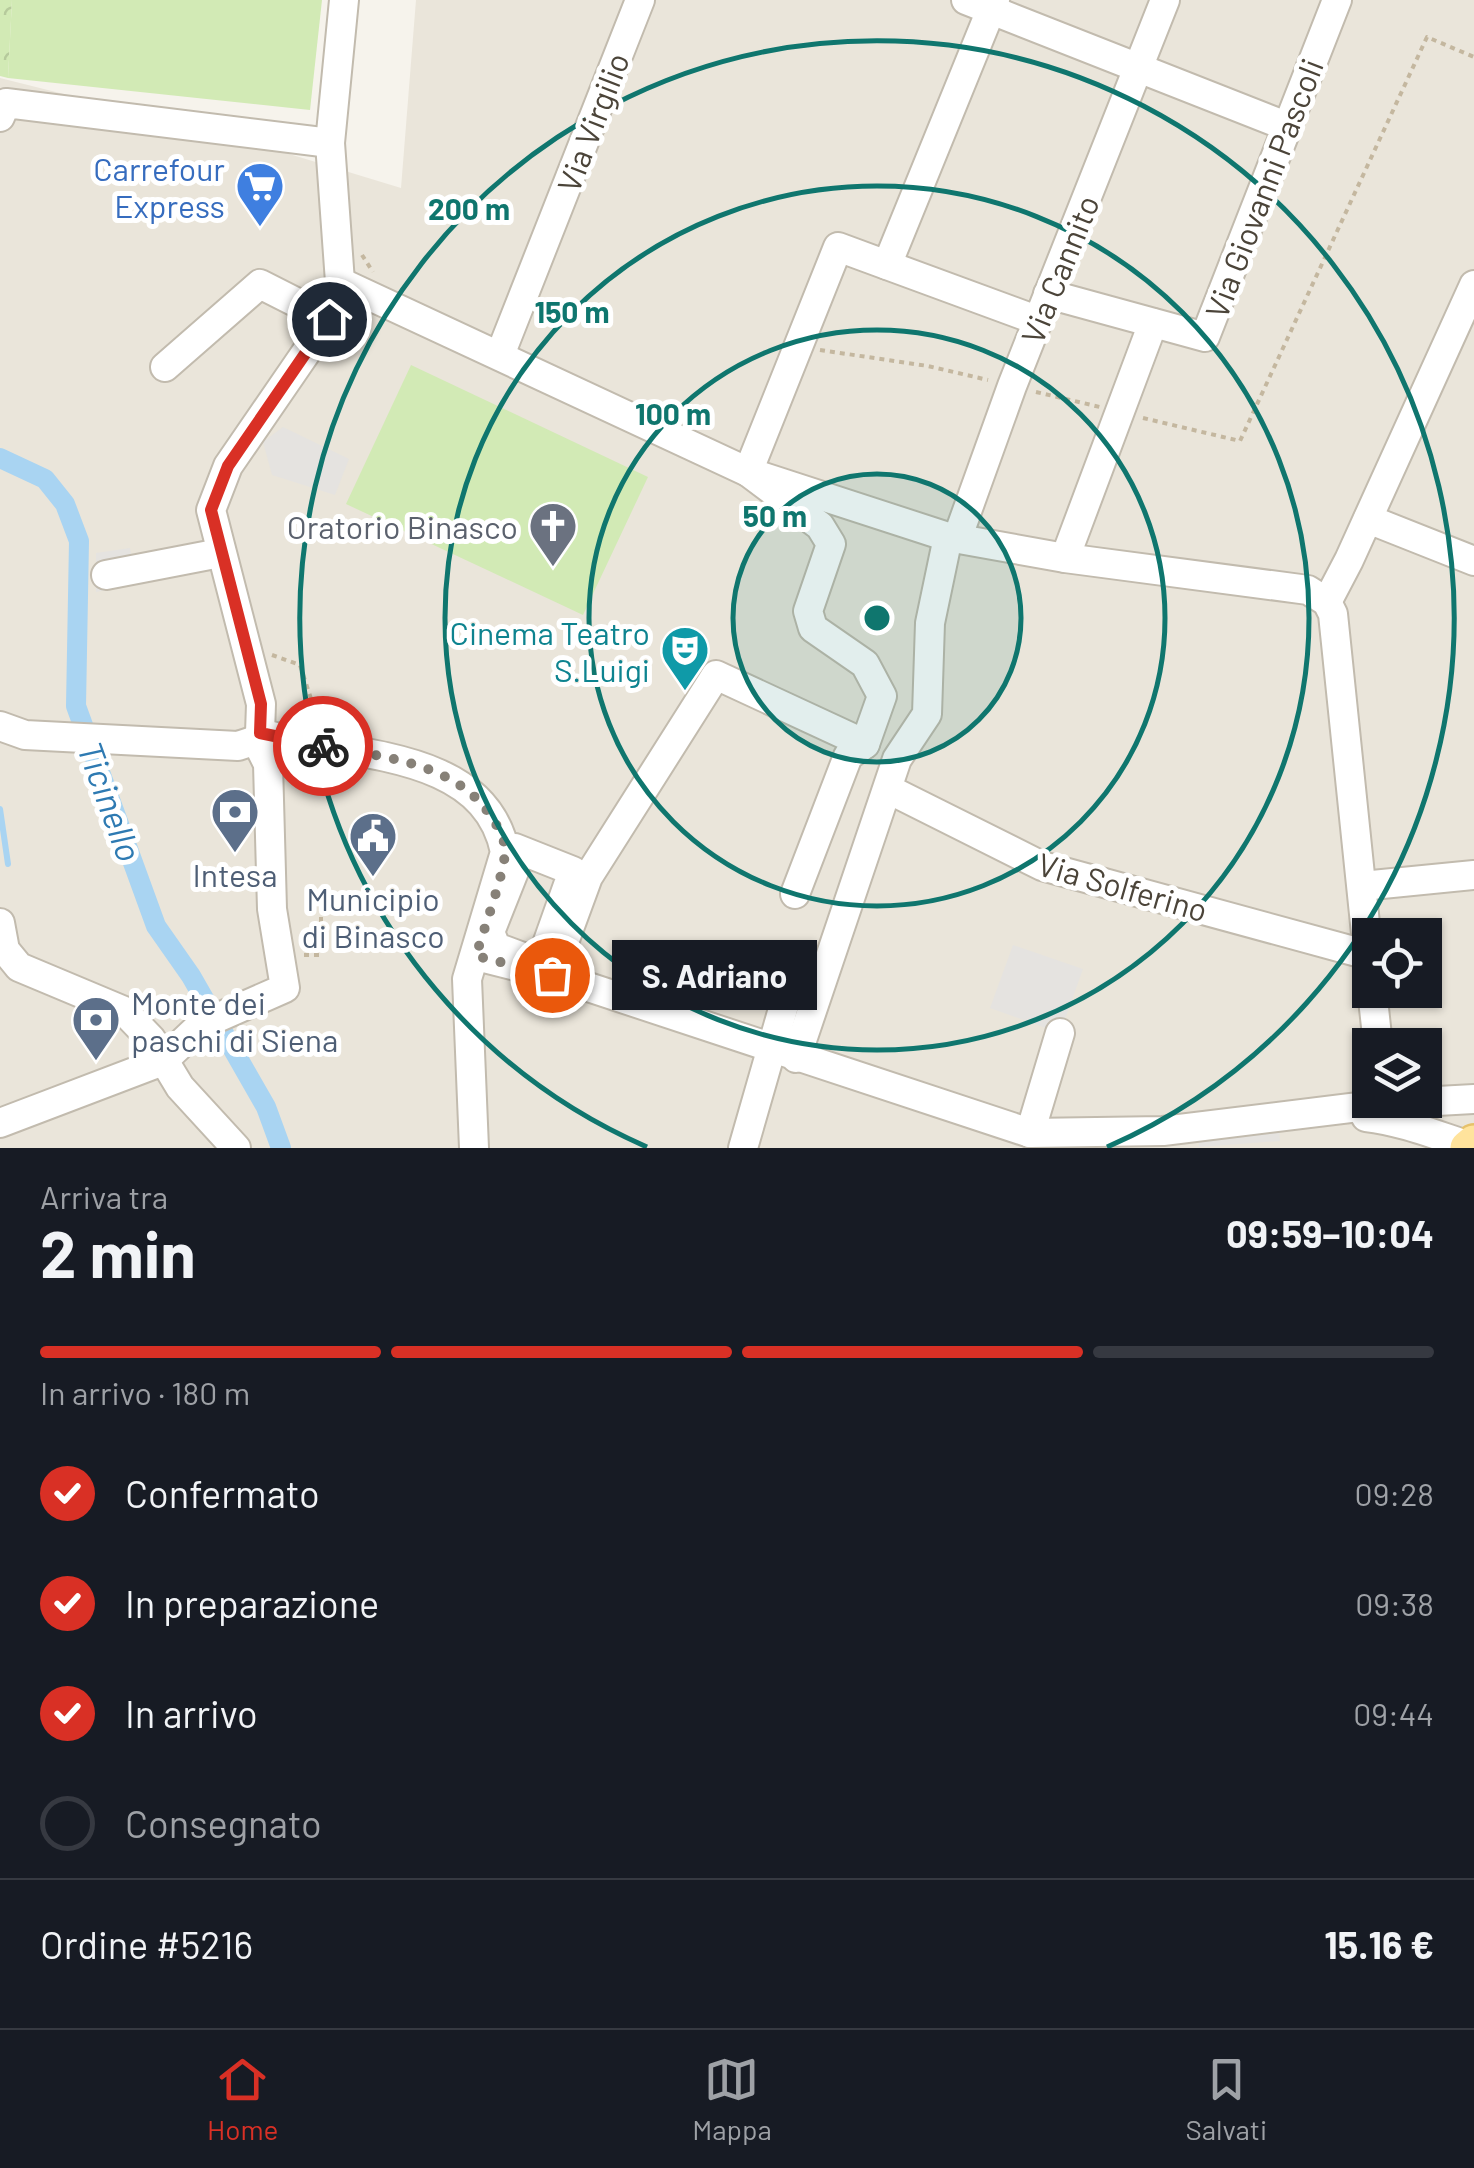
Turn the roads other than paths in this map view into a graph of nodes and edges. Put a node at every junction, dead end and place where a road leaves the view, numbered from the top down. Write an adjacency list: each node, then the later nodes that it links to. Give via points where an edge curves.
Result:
1 (344, 0): 9 (street)
2 (640, 0): 17 (street, Via Virgilio)
3 (1164, 0): 6 (street, Via Cannito)
4 (1338, 0): 8 (street, Via Giovanni Pascoli)
5 (984, 3): 6 (street); 10 (street)
6 (1139, 67): 8 (street); 12 (street, Via Cannito)
7 (0, 118): 9 (street, via 6,103)
8 (1286, 126): 16 (street, Via Giovanni Pascoli, via 1205,337)
9 (330, 143): 11 (street)
10 (887, 265): 15 (street); 19 (street, via 838,247)
11 (340, 282): 14 (street); 17 (street)
12 (1048, 294): 15 (street, Via Cannito); 16 (street, Via Giovanni Pascoli)
13 (1472, 295): 20 (street)
14 (329, 319): 18 (street, via 260,284); 22 (street, via 217,488 211,510)
15 (1039, 321): 21 (street, Via Cannito)
16 (1153, 323): 23 (street)
17 (500, 355): 19 (street)
18 (165, 367)
19 (748, 472): 21 (street); 29 (street, via 820,526 830,544 808,611 814,628 865,664 882,696)
20 (1368, 519): 24 (street); 26 (street)
21 (952, 538): 23 (street); 30 (street, Via Cannito, via 930,623 927,714 896,759)
22 (220, 553): 25 (street); 28 (street, via 261,704)
23 (1065, 558): 26 (street, via 1308,590)
24 (1474, 561)
25 (106, 575)
26 (1327, 602): 32 (street, via 1334,614)
27 (0, 726): 28 (street, via 26,735 116,742 238,746)
28 (258, 736): 36 (street, via 390,758 458,782 484,806 505,852); 42 (street, via 268,764 272,909 286,988 200,1025)
29 (865, 744): 33 (street, via 848,756); 38 (street, via 716,675 588,877)
30 (888, 789): 37 (street, Via Solferino, via 1042,866); 41 (street, Via Cannito)
31 (1474, 875): 32 (street)
32 (1362, 886): 34 (street)
33 (794, 894)
34 (1365, 918)
35 (0, 923): 42 (street, via 5,950 20,967 124,1011)
36 (476, 956): 38 (street); 55 (street, via 467,979)
37 (1352, 959)
38 (552, 975): 41 (street)
39 (785, 1002): 41 (street)
40 (1060, 1033): 49 (street)
41 (783, 1054): 49 (street); 56 (street)
42 (163, 1061): 48 (street); 54 (street)
43 (1474, 1099): 44 (street)
44 (1442, 1101)
45 (1442, 1106): 52 (street, via 1457,1114)
46 (1352, 1111): 51 (street)
47 (1394, 1118): 50 (street)
48 (6, 1121): 53 (street)
49 (1030, 1133): 51 (street)
50 (1417, 1139): 52 (street)
51 (1164, 1140)
52 (1471, 1146)
53 (13, 1148)
54 (236, 1148)
55 (474, 1148)
56 (744, 1148)

